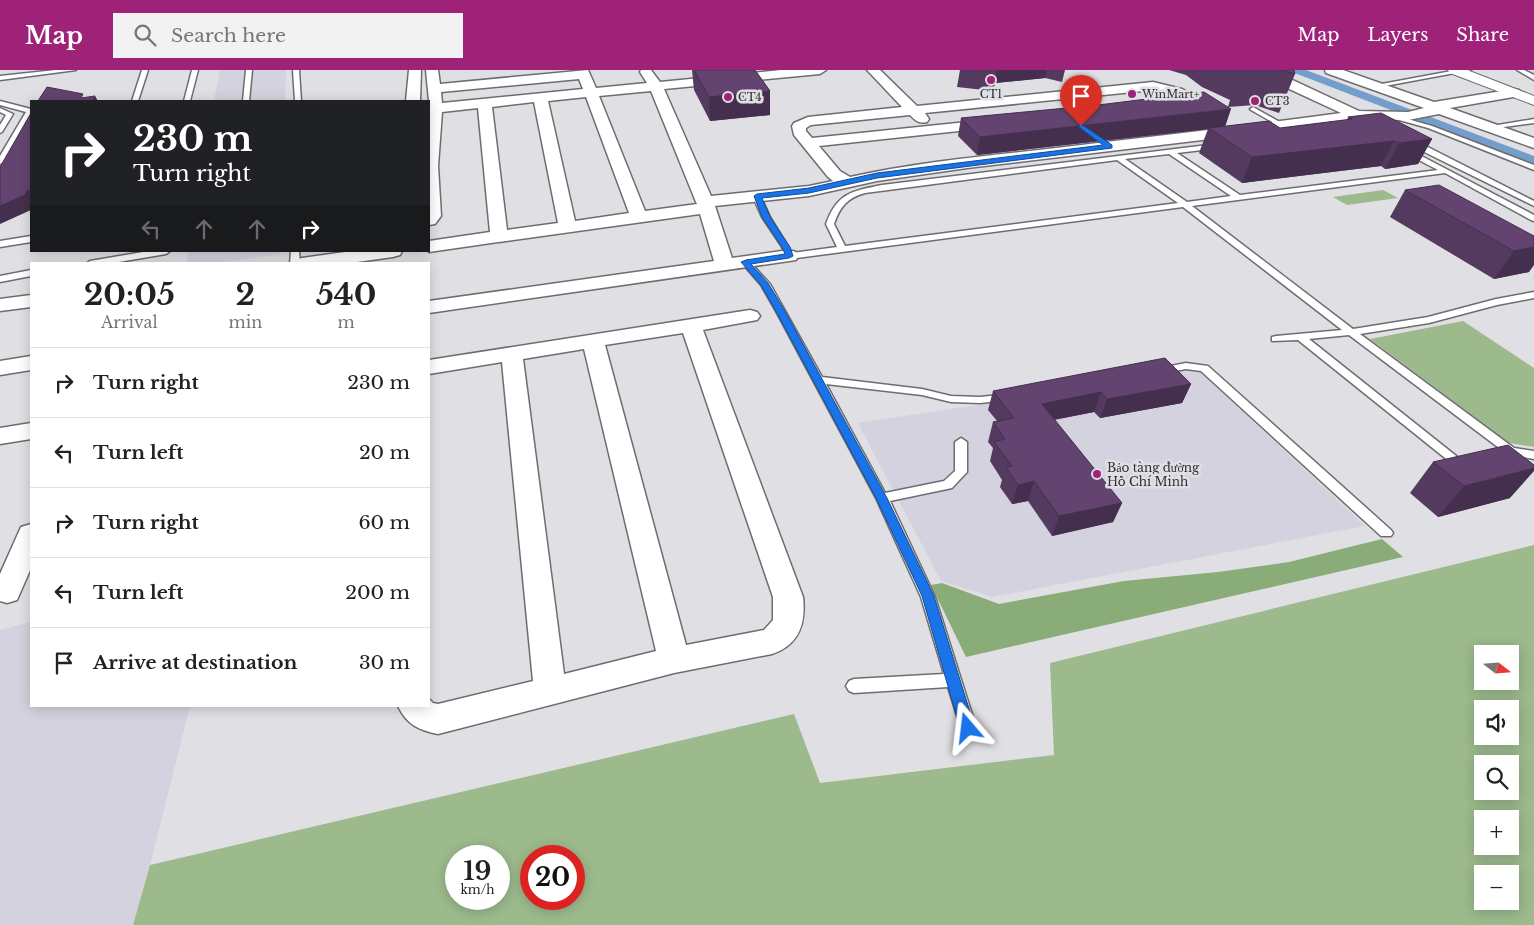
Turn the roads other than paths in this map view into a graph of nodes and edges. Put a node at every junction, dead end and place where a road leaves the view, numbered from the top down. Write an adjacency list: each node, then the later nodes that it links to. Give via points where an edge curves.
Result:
1 (25, 70): 17 (lane)
2 (72, 70): 20 (lane)
3 (145, 70): 30 (lane)
4 (195, 70): 31 (lane)
5 (249, 70): 32 (lane)
6 (296, 70): 33 (lane)
7 (415, 70): 34 (street)
8 (450, 70): 16 (street)
9 (645, 70): 22 (street)
10 (820, 70): 19 (street)
11 (874, 70): 45 (street)
12 (1260, 70): 46 (street)
13 (1330, 70): 24 (street)
14 (1460, 70): 24 (lane); 27 (street)
15 (1520, 70): 21 (lane)
16 (432, 71): 25 (street)
17 (0, 73)
18 (583, 73): 25 (street); 26 (street)
19 (699, 76): 22 (street)
20 (0, 78)
21 (1534, 78)
22 (656, 86): 26 (street); 74 (street)
23 (1028, 86): 29 (street)
24 (1374, 86): 40 (street)
25 (434, 89): 41 (street)
26 (592, 93): 28 (street); 75 (street)
27 (1514, 93): 36 (street); 40 (street)
28 (540, 98): 38 (street); 78 (street)
29 (1045, 98): 35 (street, via 1153,86 1169,88); 42 (street); 45 (street)
30 (134, 100)
31 (187, 100)
32 (246, 100)
33 (298, 100)
34 (413, 100)
35 (1195, 101): 39 (street); 54 (street)
36 (1534, 101)
37 (0, 103): 64 (lane, via 30,111)
38 (485, 104): 41 (street); 79 (street)
39 (1166, 104)
40 (1428, 106): 47 (street); 47 (street, via 1408,116); 51 (street)
41 (435, 108): 66 (street)
42 (1060, 109)
43 (1253, 109): 50 (lane)
44 (0, 110): 53 (lane, via 10,114)
45 (913, 110): 52 (street); 57 (street, via 808,122 799,126 799,132)
46 (1357, 115): 47 (street); 50 (street)
47 (1380, 116): 67 (lane, via 1430,128)
48 (1010, 121): 52 (street)
49 (1534, 121): 51 (lane)
50 (1283, 126): 54 (street)
51 (1489, 127): 58 (street)
52 (933, 129): 57 (street); 65 (street)
53 (0, 131)
54 (1248, 133): 61 (street)
55 (1095, 136): 61 (street)
56 (1401, 137): 73 (lane)
57 (808, 143): 69 (street, via 834,174)
58 (1534, 143)
59 (1221, 146): 62 (lane)
60 (1397, 146): 68 (lane)
61 (1109, 147): 65 (street)
62 (1171, 152): 63 (lane); 71 (lane)
63 (1120, 159): 72 (lane); 83 (lane, via 882,187 855,193 846,196 834,209 830,224)
64 (0, 162)
65 (967, 163): 69 (street)
66 (430, 166): 77 (street)
67 (1534, 168)
68 (1446, 171): 71 (lane); 76 (lane)
69 (845, 181): 70 (street, via 809,191)
70 (757, 196): 74 (street); 86 (lane)
71 (1237, 197): 72 (lane)
72 (1184, 204): 83 (lane); 99 (lane)
73 (1534, 204)
74 (706, 205): 75 (street); 90 (street)
75 (639, 217): 78 (street)
76 (1534, 218)
77 (430, 219)
78 (568, 227): 79 (street)
79 (499, 237): 82 (street)
80 (30, 239): 81 (lane)
81 (0, 244)
82 (430, 246)
83 (842, 249): 86 (lane)
84 (160, 252): 87 (lane)
85 (386, 252): 88 (street)
86 (789, 256): 89 (street)
87 (102, 262)
88 (316, 262)
89 (746, 262): 90 (street); 108 (lane, via 765,284)
90 (725, 265): 96 (street)
91 (30, 274): 92 (lane)
92 (0, 279)
93 (1534, 295): 99 (lane, via 1429,320)
94 (30, 301): 95 (street)
95 (0, 305)
96 (430, 307)
97 (750, 316): 98 (street)
98 (692, 326): 102 (street); 119 (street, via 788,596 790,617 784,631 772,640)
99 (1351, 332): 100 (lane); 113 (lane, via 1507,456)
100 (1299, 336): 101 (lane); 114 (lane, via 1462,467)
101 (1276, 339)
102 (593, 341): 103 (street); 119 (street)
103 (512, 354): 105 (street); 122 (street)
104 (30, 363): 106 (street)
105 (430, 367)
106 (0, 368)
107 (1148, 373): 116 (lane, via 1186,366 1204,368)
108 (818, 380): 109 (lane, via 951,399 980,400); 115 (lane)
109 (1017, 395)
110 (30, 431): 111 (street)
111 (0, 436)
112 (961, 442): 115 (lane, via 961,472 948,485)
113 (1534, 455)
114 (1478, 465)
115 (882, 498): 120 (lane, via 928,596)
116 (1386, 533)
117 (30, 537): 118 (street)
118 (13, 590)
119 (674, 660): 122 (street)
120 (953, 680): 121 (lane); 124 (lane)
121 (854, 686)
122 (550, 691): 123 (street, via 438,720 424,716)
123 (415, 707)
124 (968, 728)

